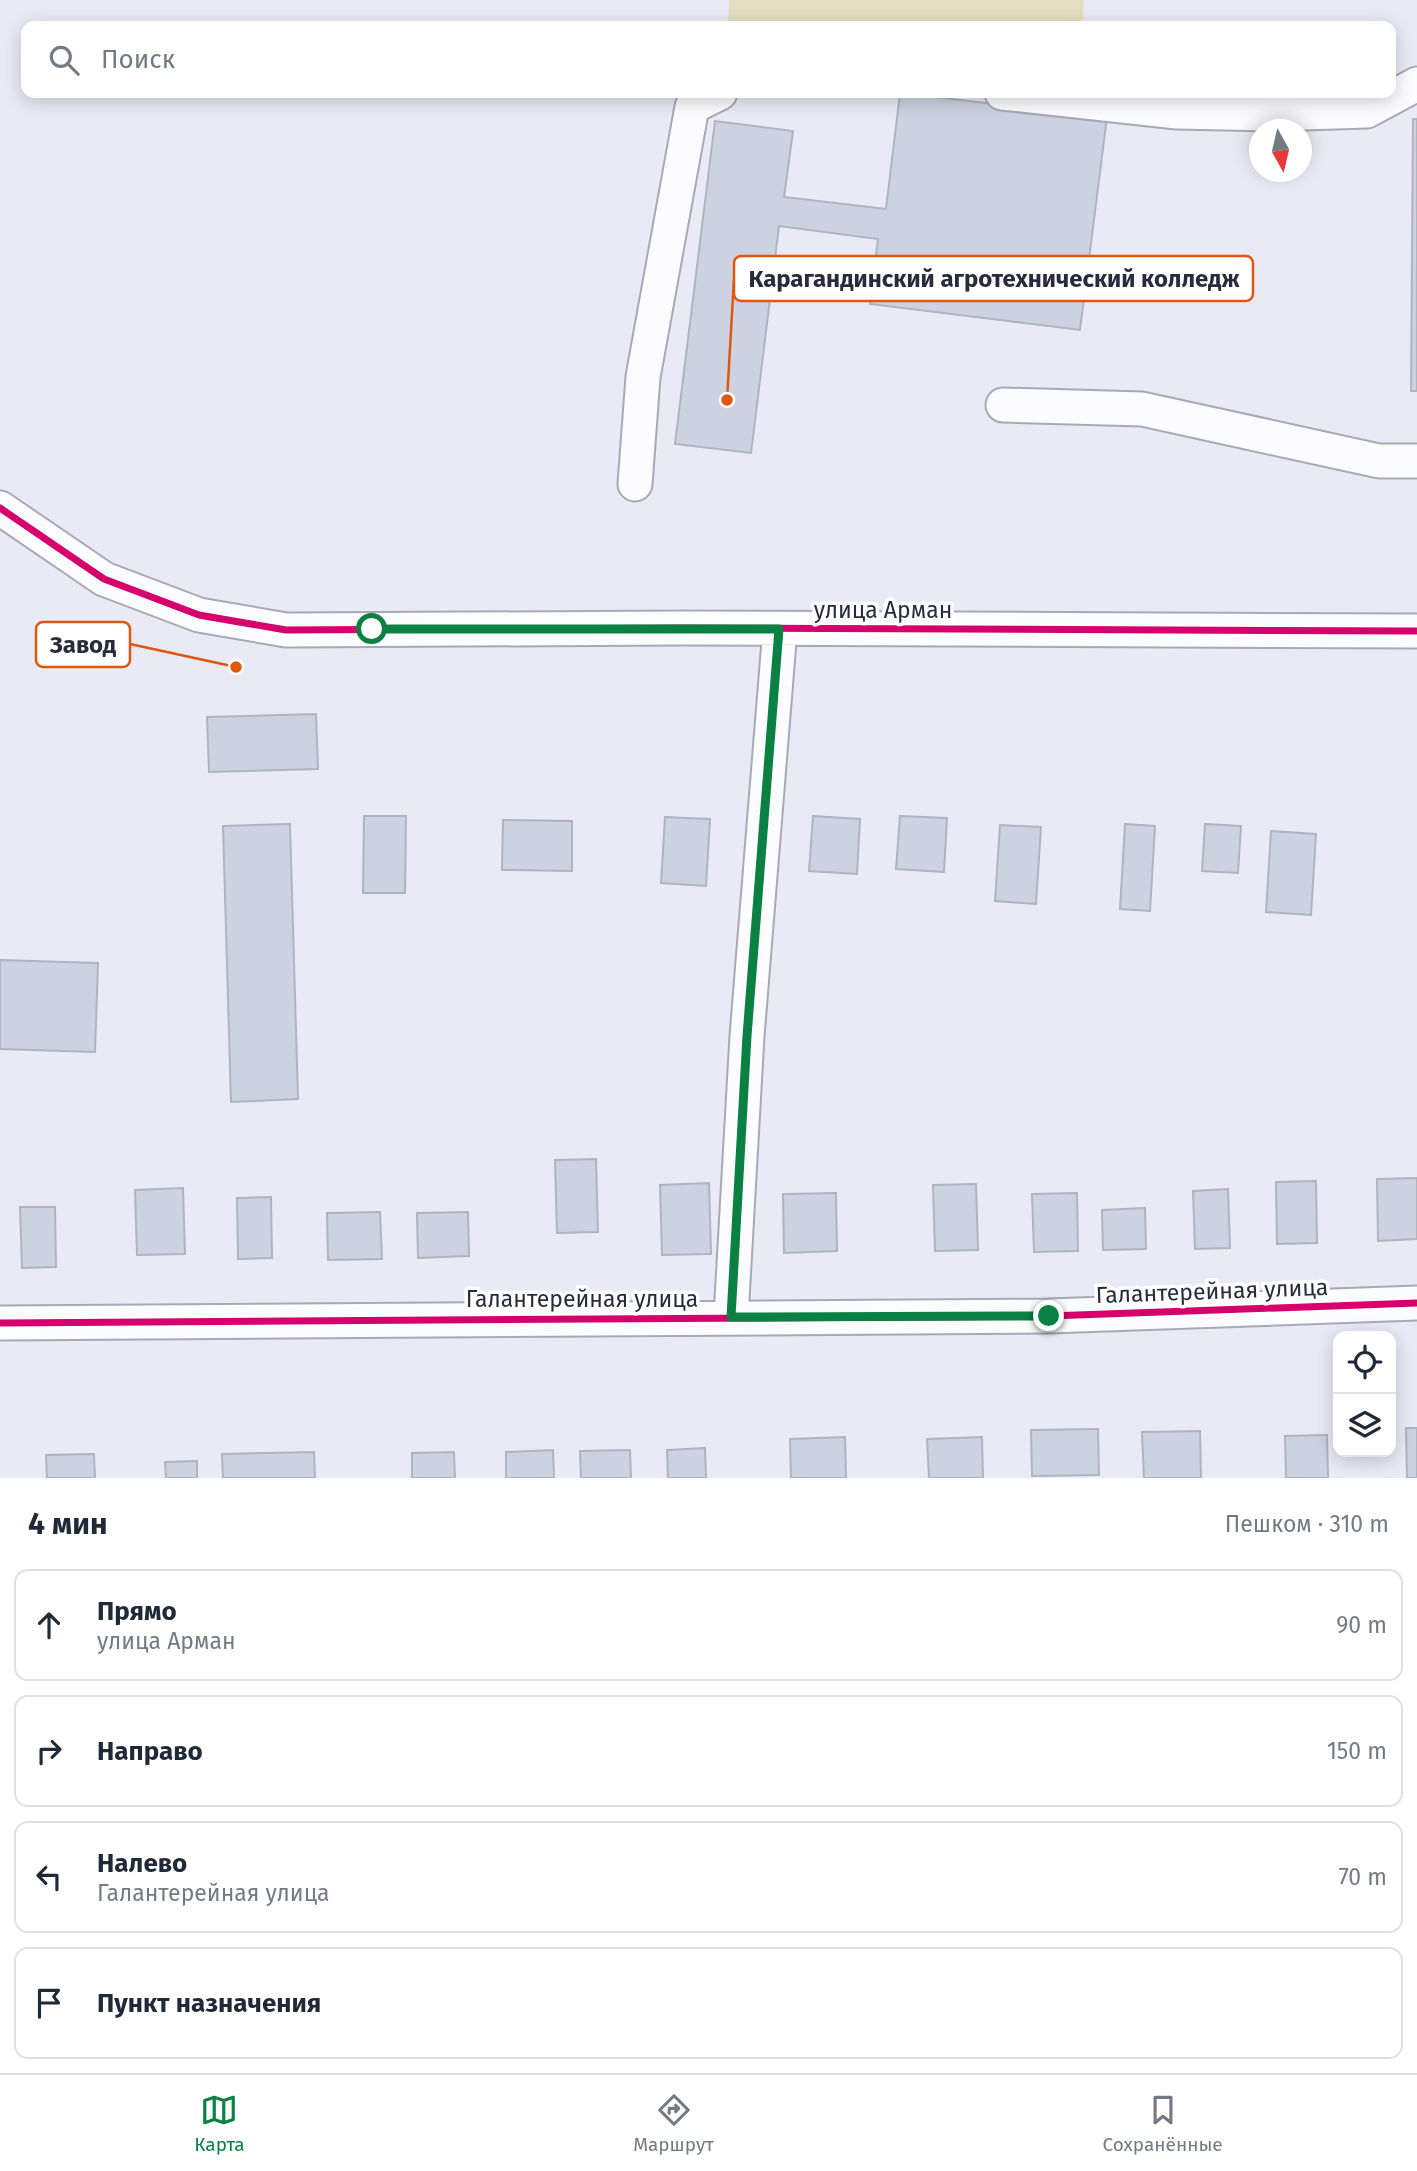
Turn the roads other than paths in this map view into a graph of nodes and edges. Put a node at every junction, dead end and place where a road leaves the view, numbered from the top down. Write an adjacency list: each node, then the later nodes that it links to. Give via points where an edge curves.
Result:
1 (1417, 84): 2 (street)
2 (1396, 95)
3 (710, 98): 8 (street, via 692,107 643,377)
4 (1048, 98): 5 (street, via 1177,112 1271,114 1367,111)
5 (1391, 98)
6 (1003, 405): 7 (street, via 1142,409 1378,461)
7 (1417, 461)
8 (635, 484)
9 (0, 508): 10 (street, улица Арман, via 104,579 199,615 286,630)
10 (779, 629): 11 (street, улица Арман); 13 (street, via 747,1036)
11 (1417, 631)
12 (1417, 1303): 13 (street, Галантерейная улица, via 1049,1316)
13 (731, 1317): 14 (street, Галантерейная улица)
14 (0, 1323)

